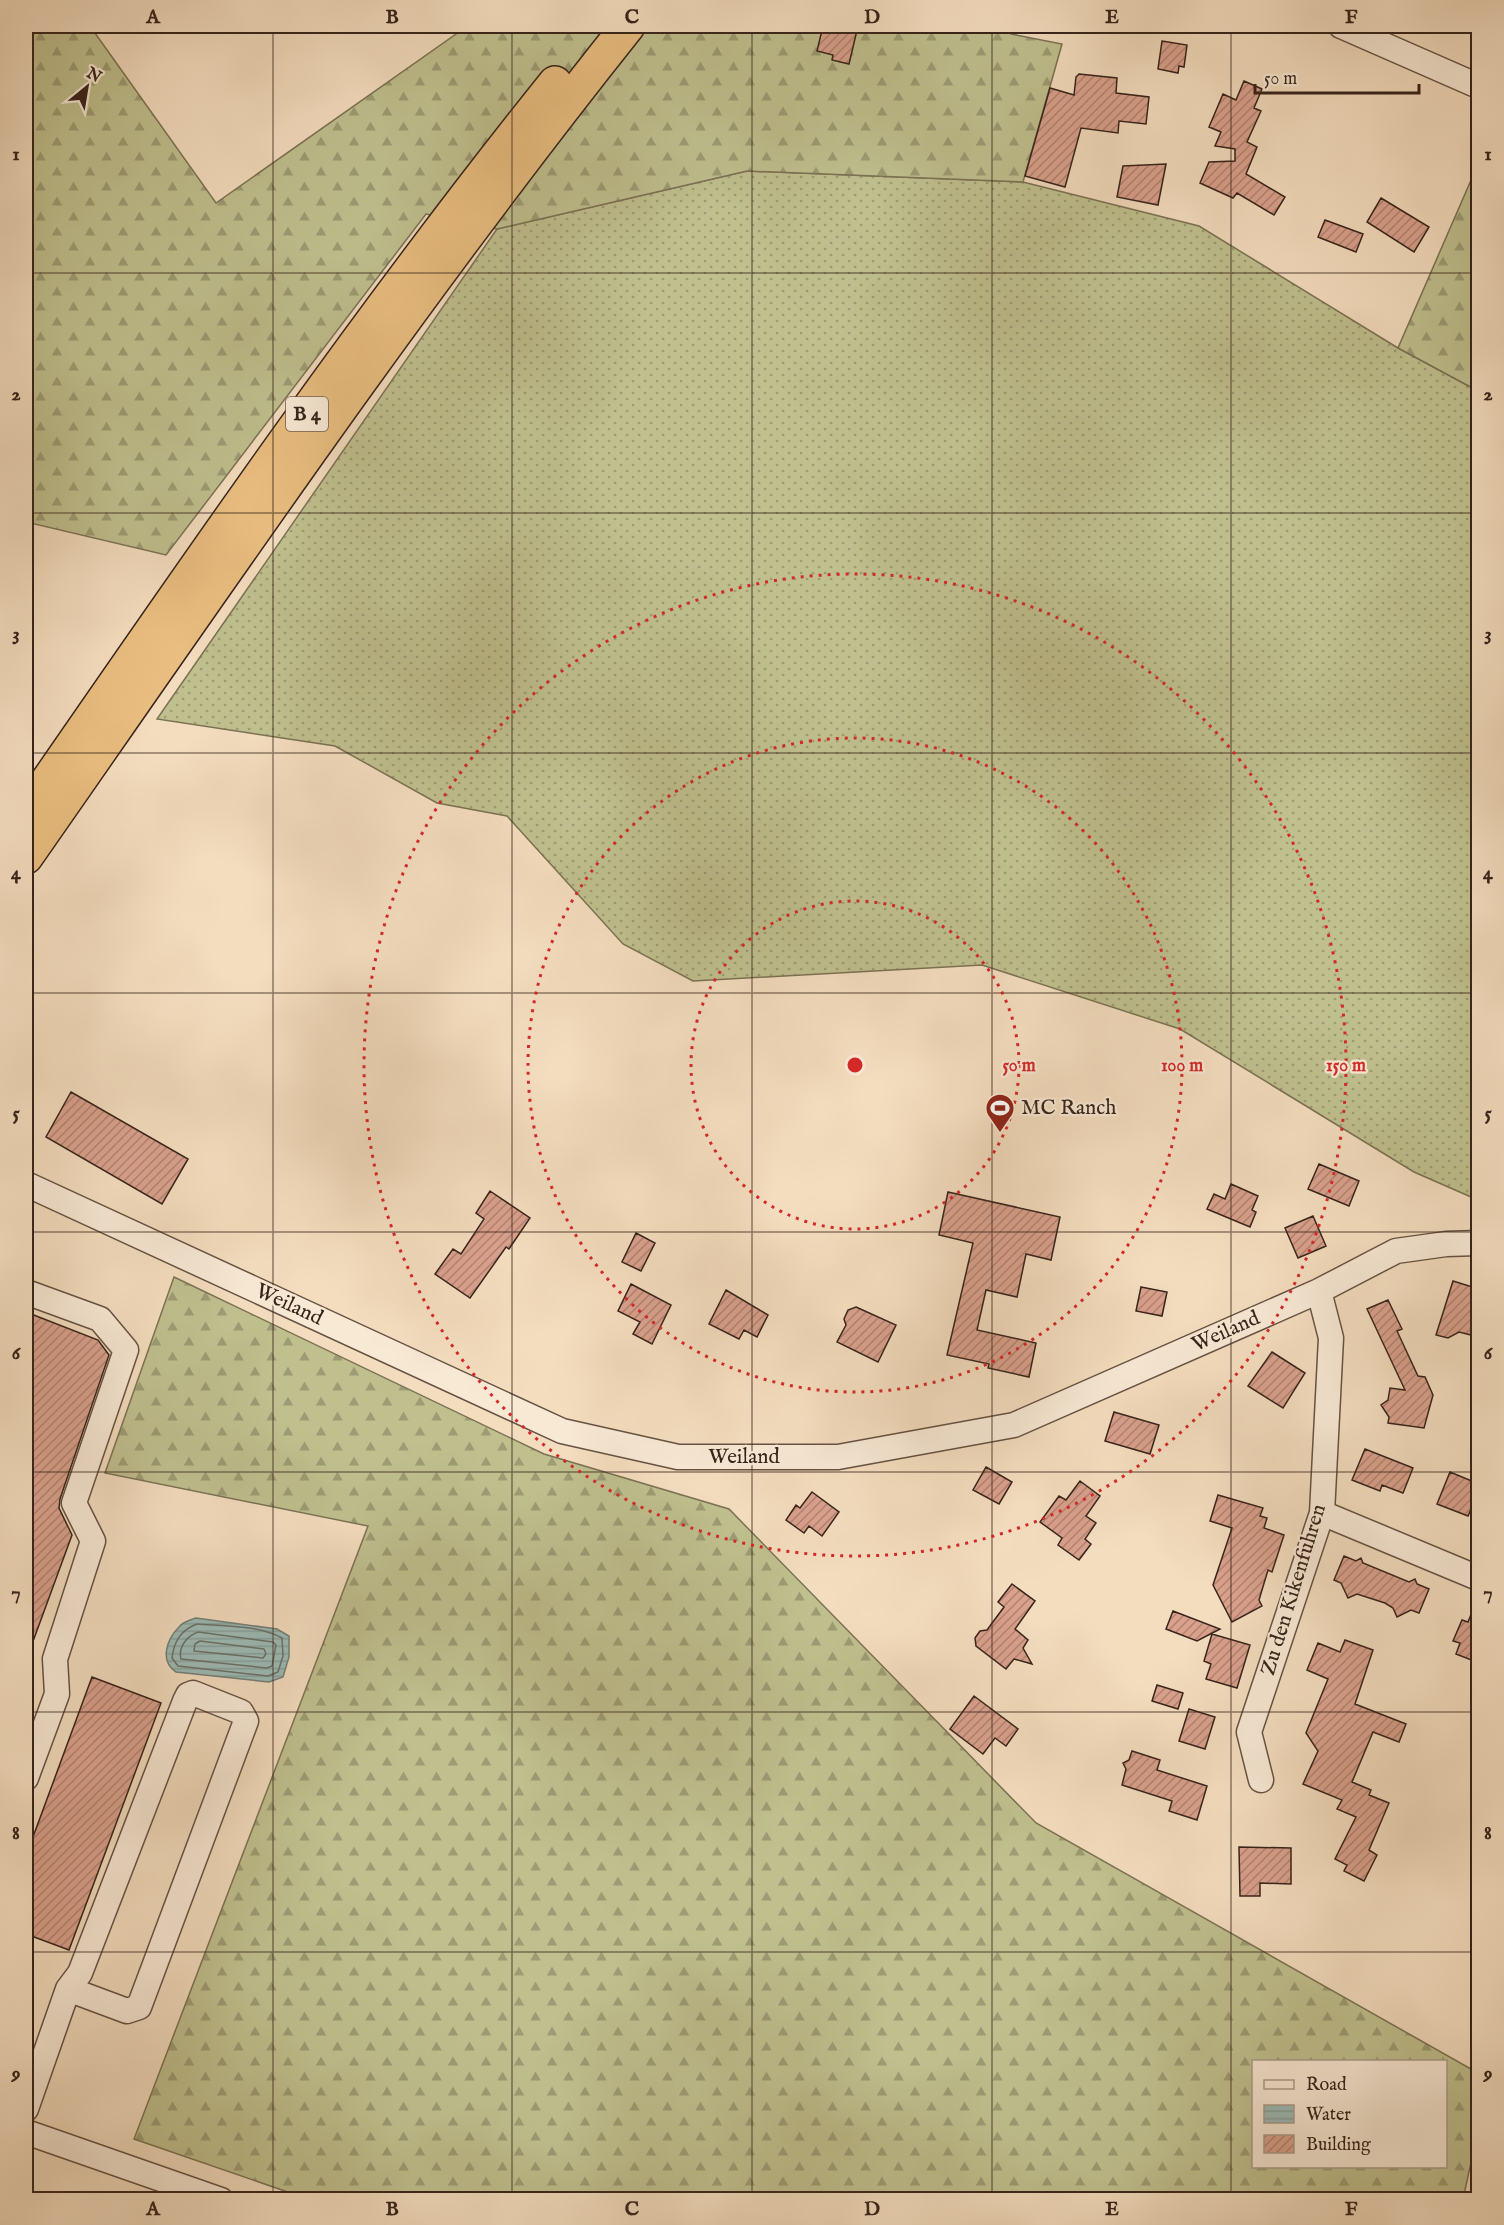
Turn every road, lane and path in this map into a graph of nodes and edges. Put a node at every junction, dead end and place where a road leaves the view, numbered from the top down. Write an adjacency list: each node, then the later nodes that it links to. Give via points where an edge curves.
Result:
1 (601, 26): 5 (highway, B 4, via 491,162 219,533)
2 (628, 26): 6 (highway, B 4, via 376,359)
3 (1341, 26): 4 (street)
4 (1479, 86)
5 (26, 812)
6 (26, 857)
7 (26, 1184): 9 (street, Weiland, via 562,1431 678,1457 838,1457 1014,1425)
8 (1479, 1243): 9 (street, Weiland, via 1396,1251)
9 (1319, 1291): 11 (street, Zu den Kikenfuhren, via 1331,1338)
10 (26, 1292): 13 (street, via 100,1319 126,1350 74,1503 93,1541 55,1659 57,1694)
11 (1322, 1513): 12 (street); 14 (street, Zu den Kikenfuhren, via 1249,1732)
12 (1479, 1578)
13 (26, 1778)
14 (1261, 1780)
15 (68, 1989): 15 (street, via 80,1973 188,1695 193,1693 241,1712 246,1721 139,2007 127,2011); 16 (street)
16 (26, 2109)
17 (26, 2132): 18 (street)
18 (197, 2196): 19 (street)
19 (221, 2199)

